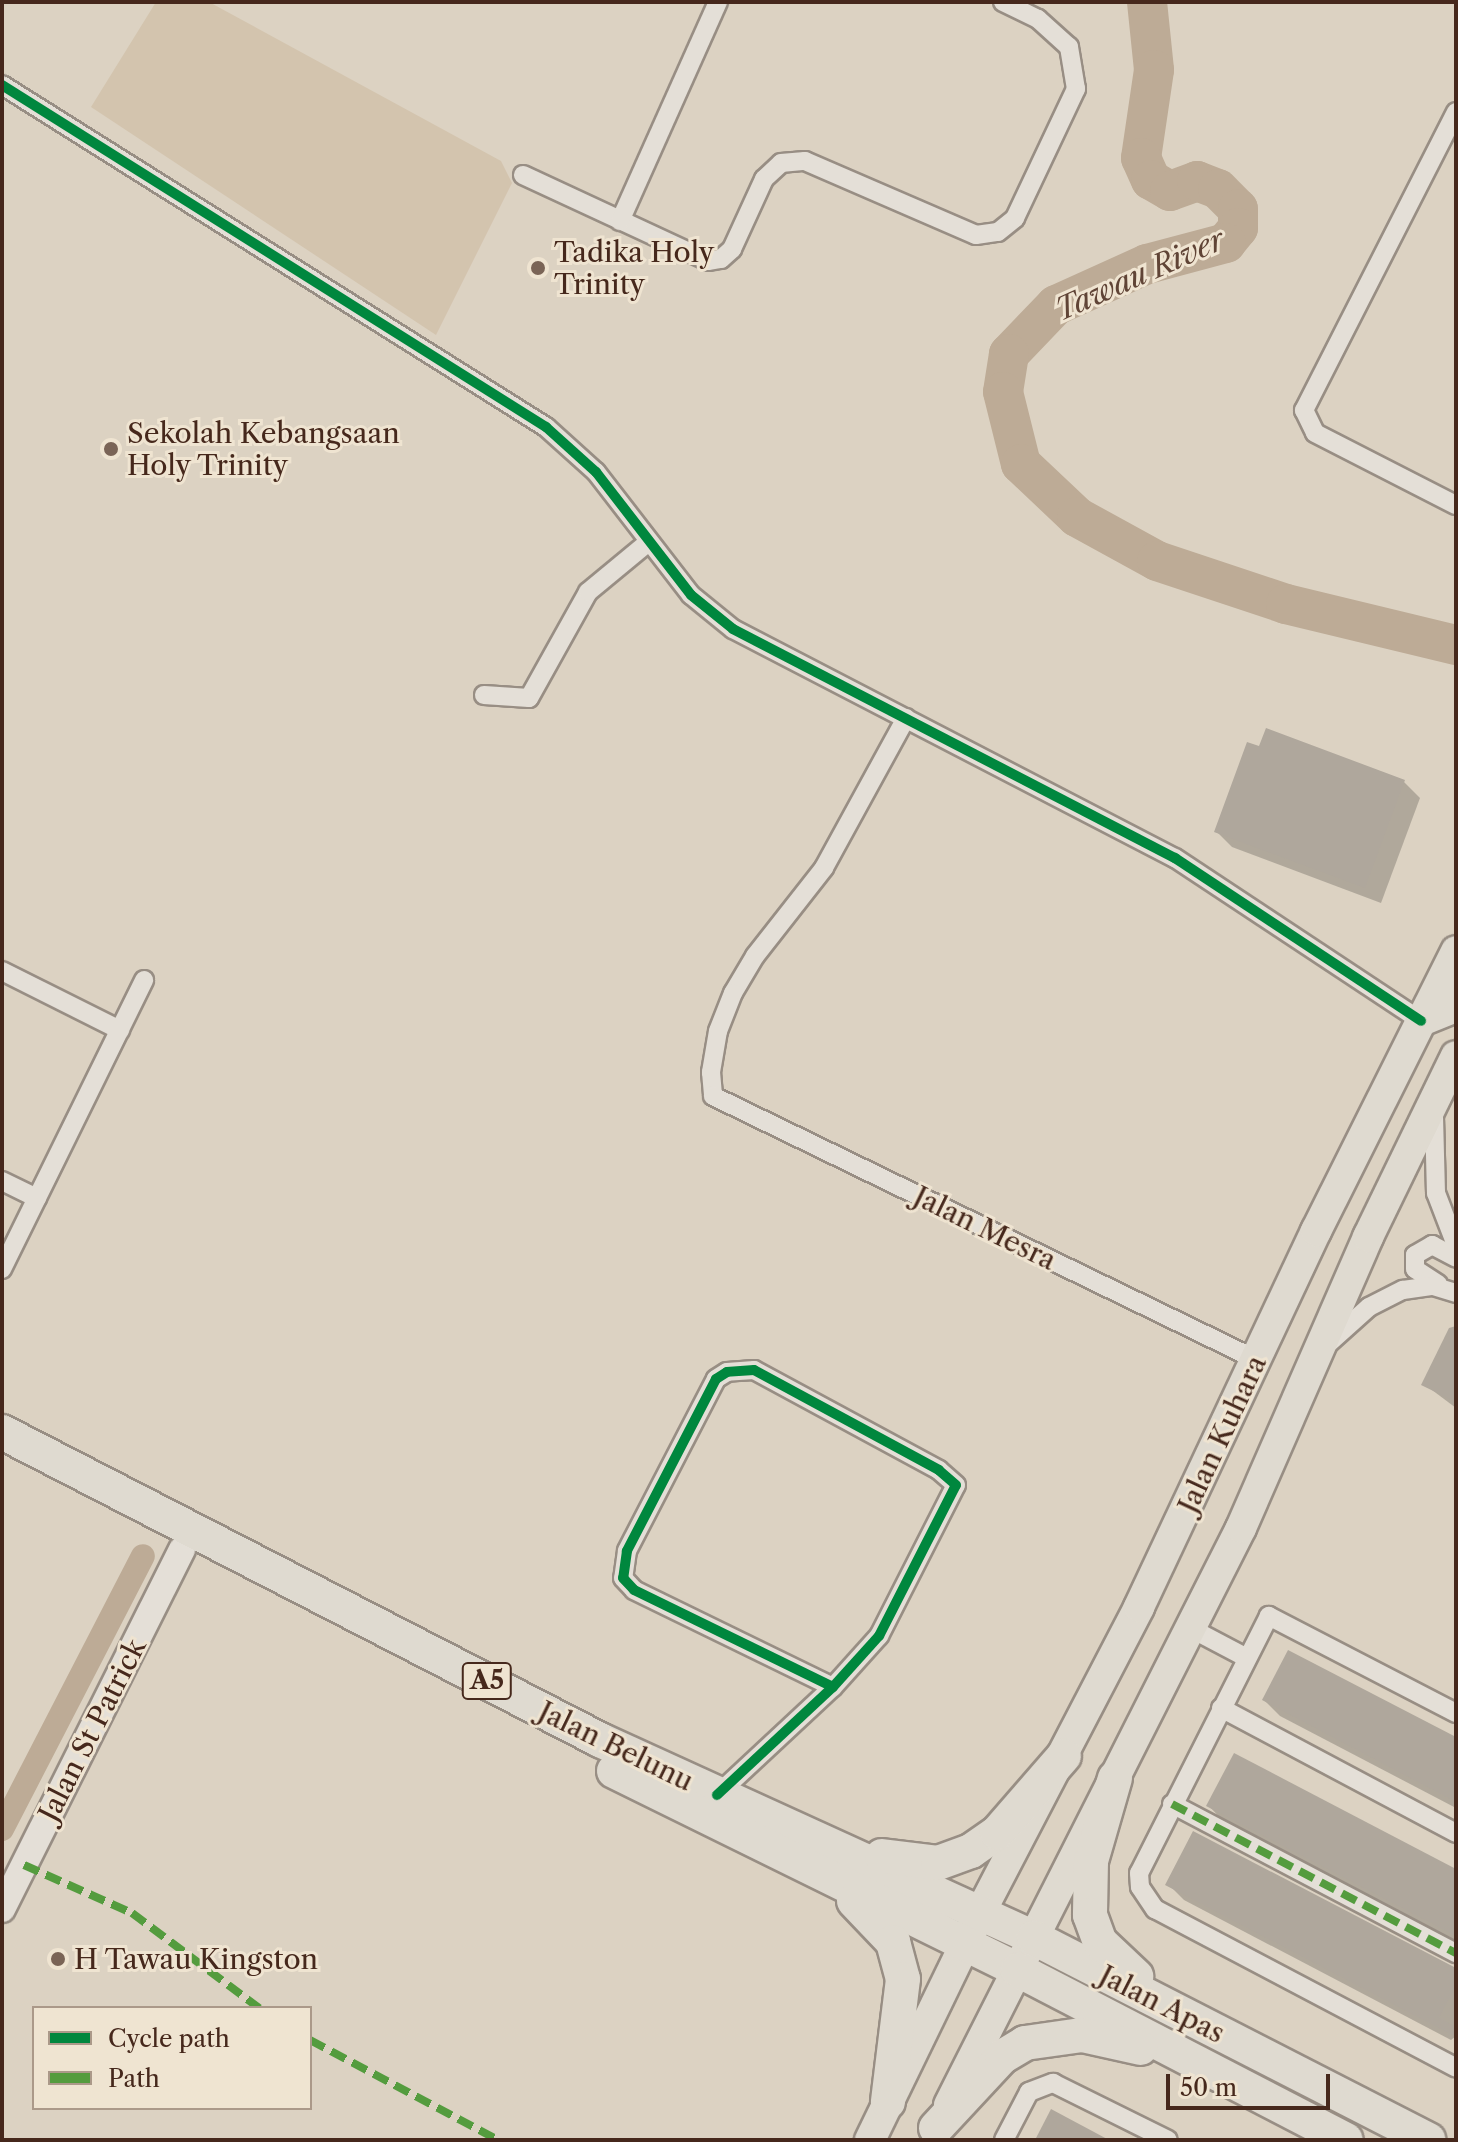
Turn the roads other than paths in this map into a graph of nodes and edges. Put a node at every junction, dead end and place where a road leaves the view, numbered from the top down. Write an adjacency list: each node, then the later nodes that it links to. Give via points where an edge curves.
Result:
1 (718, 2): 6 (street)
2 (1003, 2): 6 (street, via 1038,19 1069,47 1076,89 1015,218 998,232 976,235 805,161 781,163 764,179 732,249 721,259 708,261)
3 (2, 85): 8 (street, via 546,427 596,472)
4 (1456, 112): 7 (street, via 1304,410 1315,433)
5 (523, 175): 6 (street)
6 (620, 221)
7 (1456, 505)
8 (646, 544): 9 (street, via 588,592 529,698); 10 (street, via 691,595 733,629)
9 (484, 695)
10 (906, 718): 15 (street, via 1175,858); 26 (street, Jalan Mesra, via 824,868 733,993 718,1031 713,1096)
11 (1456, 951): 15 (main road, Jalan Kuhara)
12 (2, 971): 16 (street)
13 (144, 980): 16 (street)
14 (1456, 998): 15 (main road, via 1451,1009)
15 (1421, 1021): 26 (main road, Jalan Kuhara)
16 (120, 1030): 20 (street)
17 (1456, 1056): 18 (main road, Jalan Kuhara)
18 (1435, 1098): 21 (street, via 1431,1149 1436,1193); 25 (main road, Jalan Kuhara)
19 (2, 1181): 20 (street)
20 (37, 1198): 23 (street)
21 (1456, 1245)
22 (1456, 1258): 24 (street, via 1432,1245 1413,1262 1421,1277)
23 (2, 1269)
24 (1452, 1291): 25 (street, via 1422,1286 1388,1296 1345,1324)
25 (1316, 1358): 30 (main road, Jalan Kuhara)
26 (1257, 1360): 35 (main road, Jalan Kuhara)
27 (2, 1432): 37 (highway, Jalan Belunu / A5)
28 (2, 1458): 29 (highway, Jalan Belunu / A5)
29 (182, 1550): 40 (highway, Jalan Belunu / A5); 41 (street, Jalan St Patrick)
30 (1190, 1628): 31 (street); 36 (main road, Jalan Kuhara)
31 (1247, 1658): 33 (street); 34 (street, via 1269,1616)
32 (833, 1687): 32 (street, via 879,1636 956,1485 939,1470 754,1370 727,1372 716,1379 627,1551 623,1578 634,1590); 37 (street)
33 (1221, 1708): 38 (street); 39 (street)
34 (1456, 1713)
35 (1064, 1756): 40 (highway, via 997,1833 971,1851 938,1863); 42 (main road, Jalan Kuhara)
36 (1115, 1778): 43 (main road, Jalan Kuhara); 47 (highway, via 1087,1889 1100,1942 1115,1961)
37 (717, 1795): 40 (highway, Jalan Belunu / A5)
38 (1172, 1804): 45 (street); 49 (street, via 1139,1873 1140,1887 1155,1909)
39 (1456, 1833)
40 (820, 1858): 42 (highway, Jalan Belunu / A5); 44 (highway, Jalan Belunu / A5); 50 (highway, via 893,1942 903,1979 903,2014)
41 (2, 1909)
42 (980, 1913): 43 (highway, Jalan Apas / A5); 44 (main road, Jalan Kuhara)
43 (1034, 1938): 46 (main road, Jalan Kuhara); 47 (highway, Jalan Apas / A5)
44 (964, 1945): 46 (highway, Jalan Apas / A5); 50 (main road)
45 (1456, 1953)
46 (1018, 1970): 48 (highway, Jalan Apas / A5); 51 (main road)
47 (1219, 2033): 56 (highway, Jalan Apas / A5)
48 (1203, 2066): 51 (highway, via 1107,2039 1054,2036 1025,2043 1002,2057); 55 (highway, Jalan Apas / A5)
49 (1456, 2068)
50 (888, 2102): 52 (main road)
51 (933, 2134)
52 (870, 2140)
53 (1004, 2140): 54 (street, via 1029,2092 1042,2084 1066,2086)
54 (1168, 2140)
55 (1346, 2140)
56 (1428, 2140)

